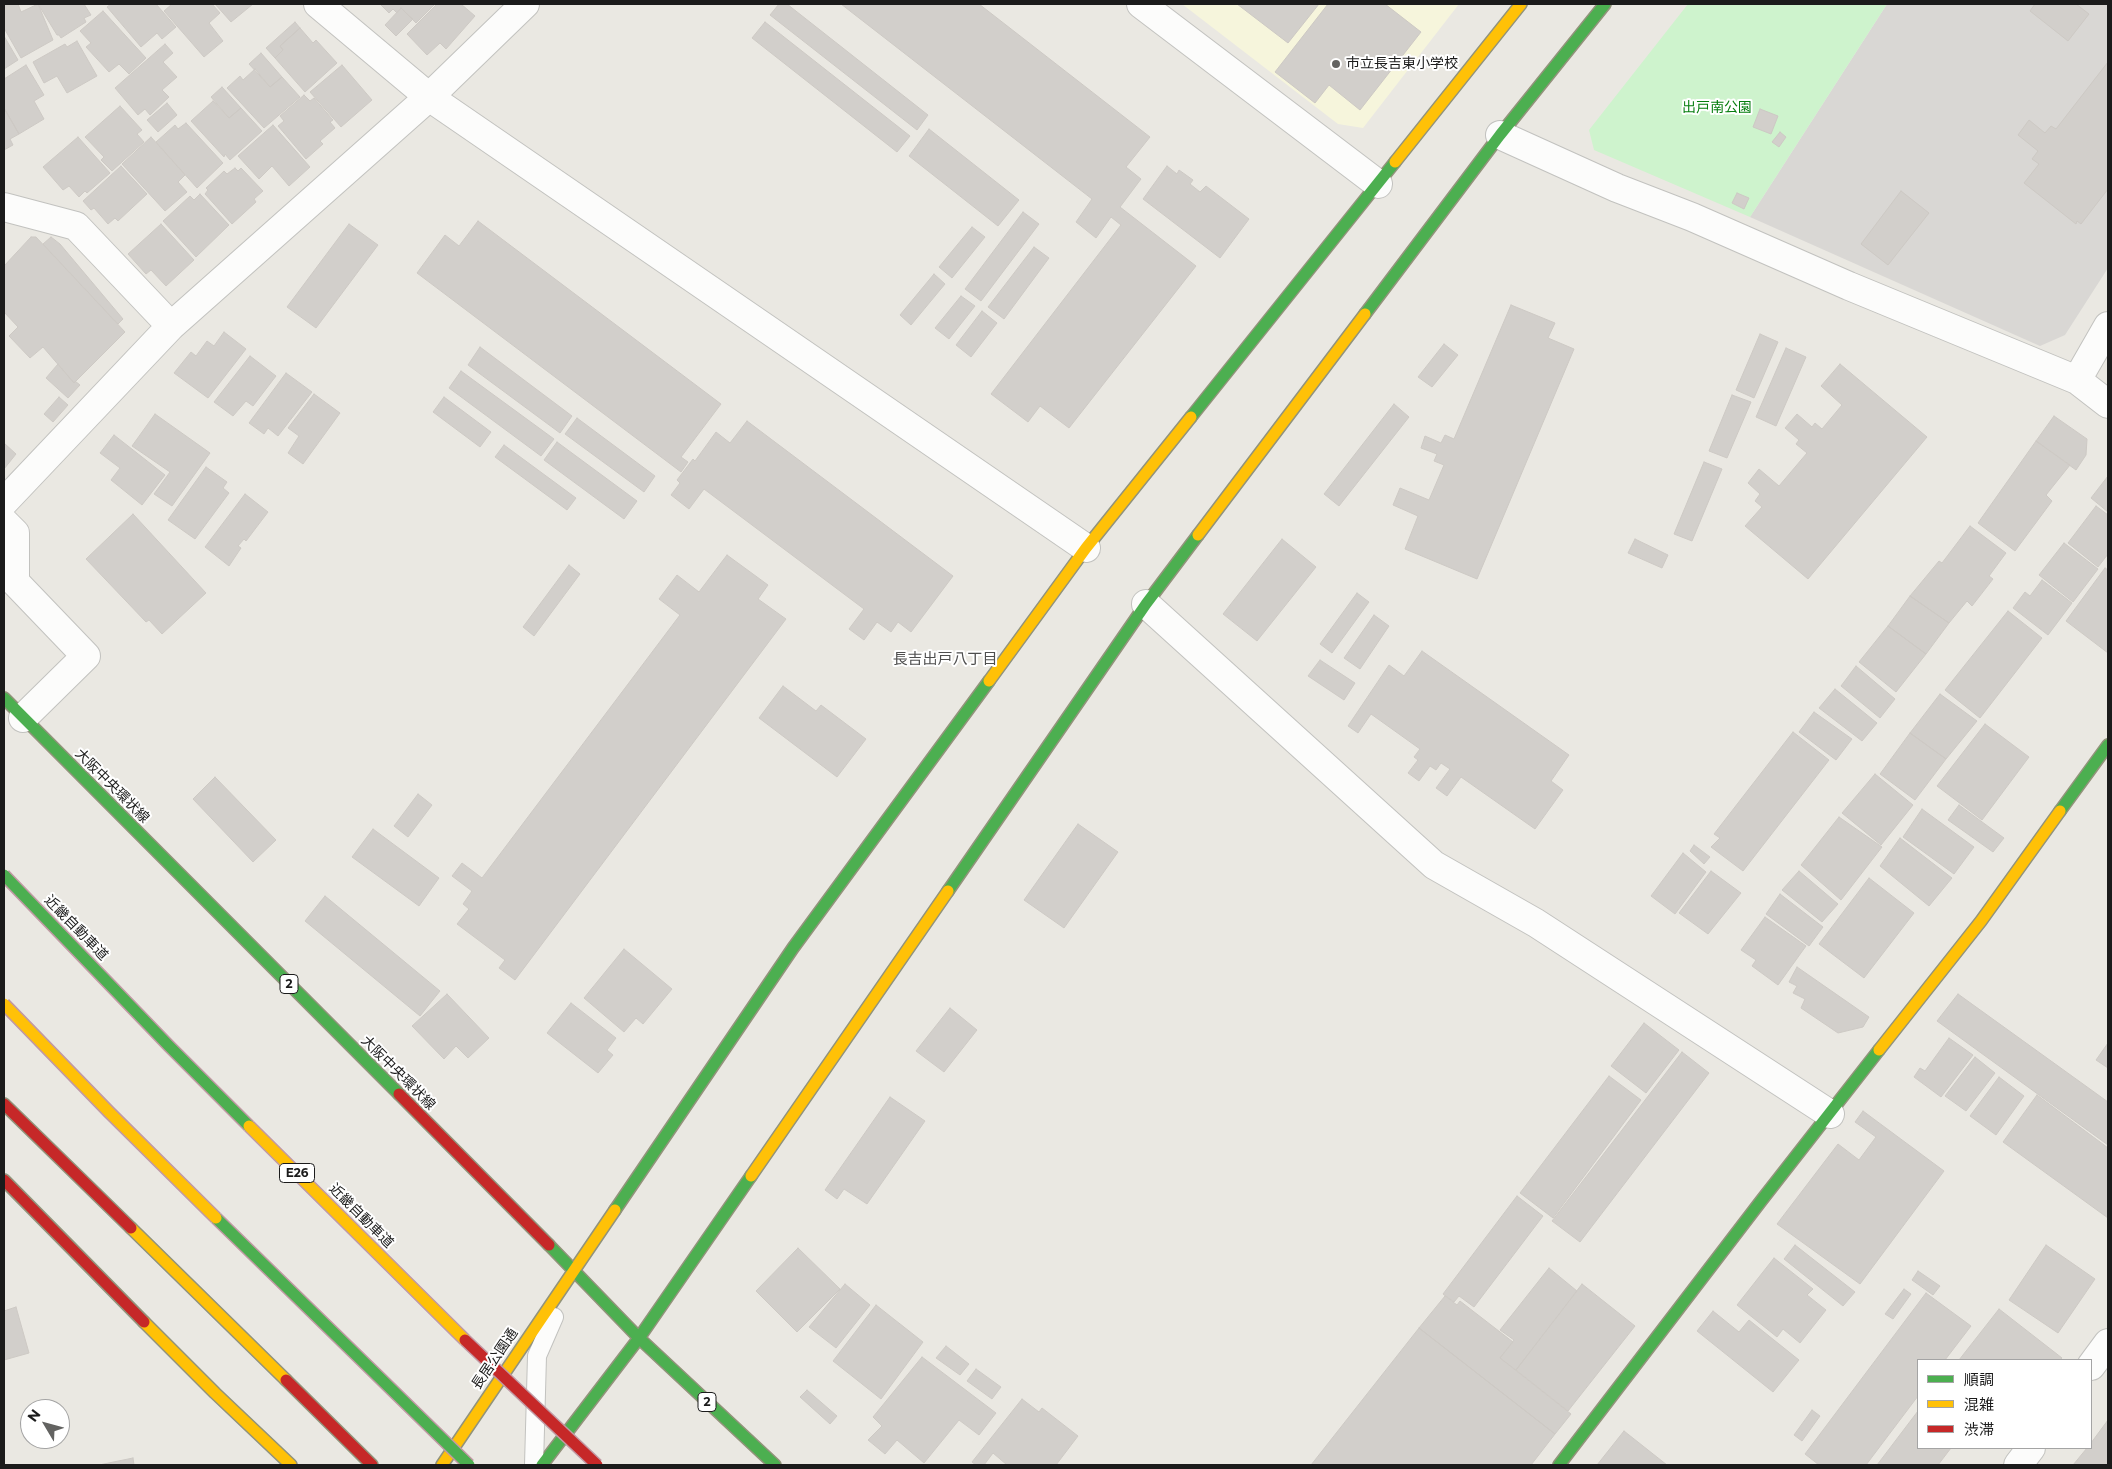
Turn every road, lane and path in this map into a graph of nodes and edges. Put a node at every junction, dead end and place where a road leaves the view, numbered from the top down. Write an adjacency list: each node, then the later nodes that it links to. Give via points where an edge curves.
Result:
1 (318, 4): 6 (street)
2 (525, 4): 6 (street)
3 (1141, 4): 8 (street)
4 (1520, 4): 8 (main road, 長居公園通)
5 (1605, 4): 7 (main road)
6 (429, 97): 10 (street); 16 (street)
7 (1500, 135): 12 (street, via 1617,188); 18 (main road)
8 (1378, 184): 16 (main road, 長居公園通)
9 (4, 207): 10 (street, via 76,226)
10 (171, 326): 14 (street)
11 (2108, 326): 12 (street)
12 (2077, 380): 13 (street)
13 (2108, 404)
14 (4, 502)
15 (4, 522): 17 (street, via 15,534)
16 (1086, 548): 27 (main road, 長居公園通, via 793,948)
17 (9, 588): 20 (street, via 86,656)
18 (1146, 604): 25 (street, via 1434,864 1536,923); 28 (main road)
19 (4, 698): 20 (main road, 大阪中央環状線 / 2)
20 (22, 718): 27 (main road, 大阪中央環状線 / 2)
21 (2108, 745): 25 (main road, via 1981,921)
22 (4, 875): 38 (main road, 近畿自動車道 / E26, bridge, via 169,1046 405,1281)
23 (4, 1004): 35 (main road, bridge, via 116,1119)
24 (4, 1104): 33 (main road)
25 (1830, 1114): 40 (main road)
26 (4, 1180): 32 (main road)
27 (574, 1270): 28 (main road, 大阪中央環状線 / 2); 34 (main road, 長居公園通); 36 (lane, via 537,1356)
28 (639, 1338): 37 (main road); 39 (main road, 大阪中央環状線 / 2)
29 (2108, 1343): 30 (street)
30 (2092, 1365)
31 (2030, 1449): 41 (street)
32 (291, 1465)
33 (372, 1465)
34 (442, 1465)
35 (469, 1465)
36 (534, 1465)
37 (542, 1465)
38 (597, 1465)
39 (775, 1465)
40 (1559, 1465)
41 (2018, 1465)

